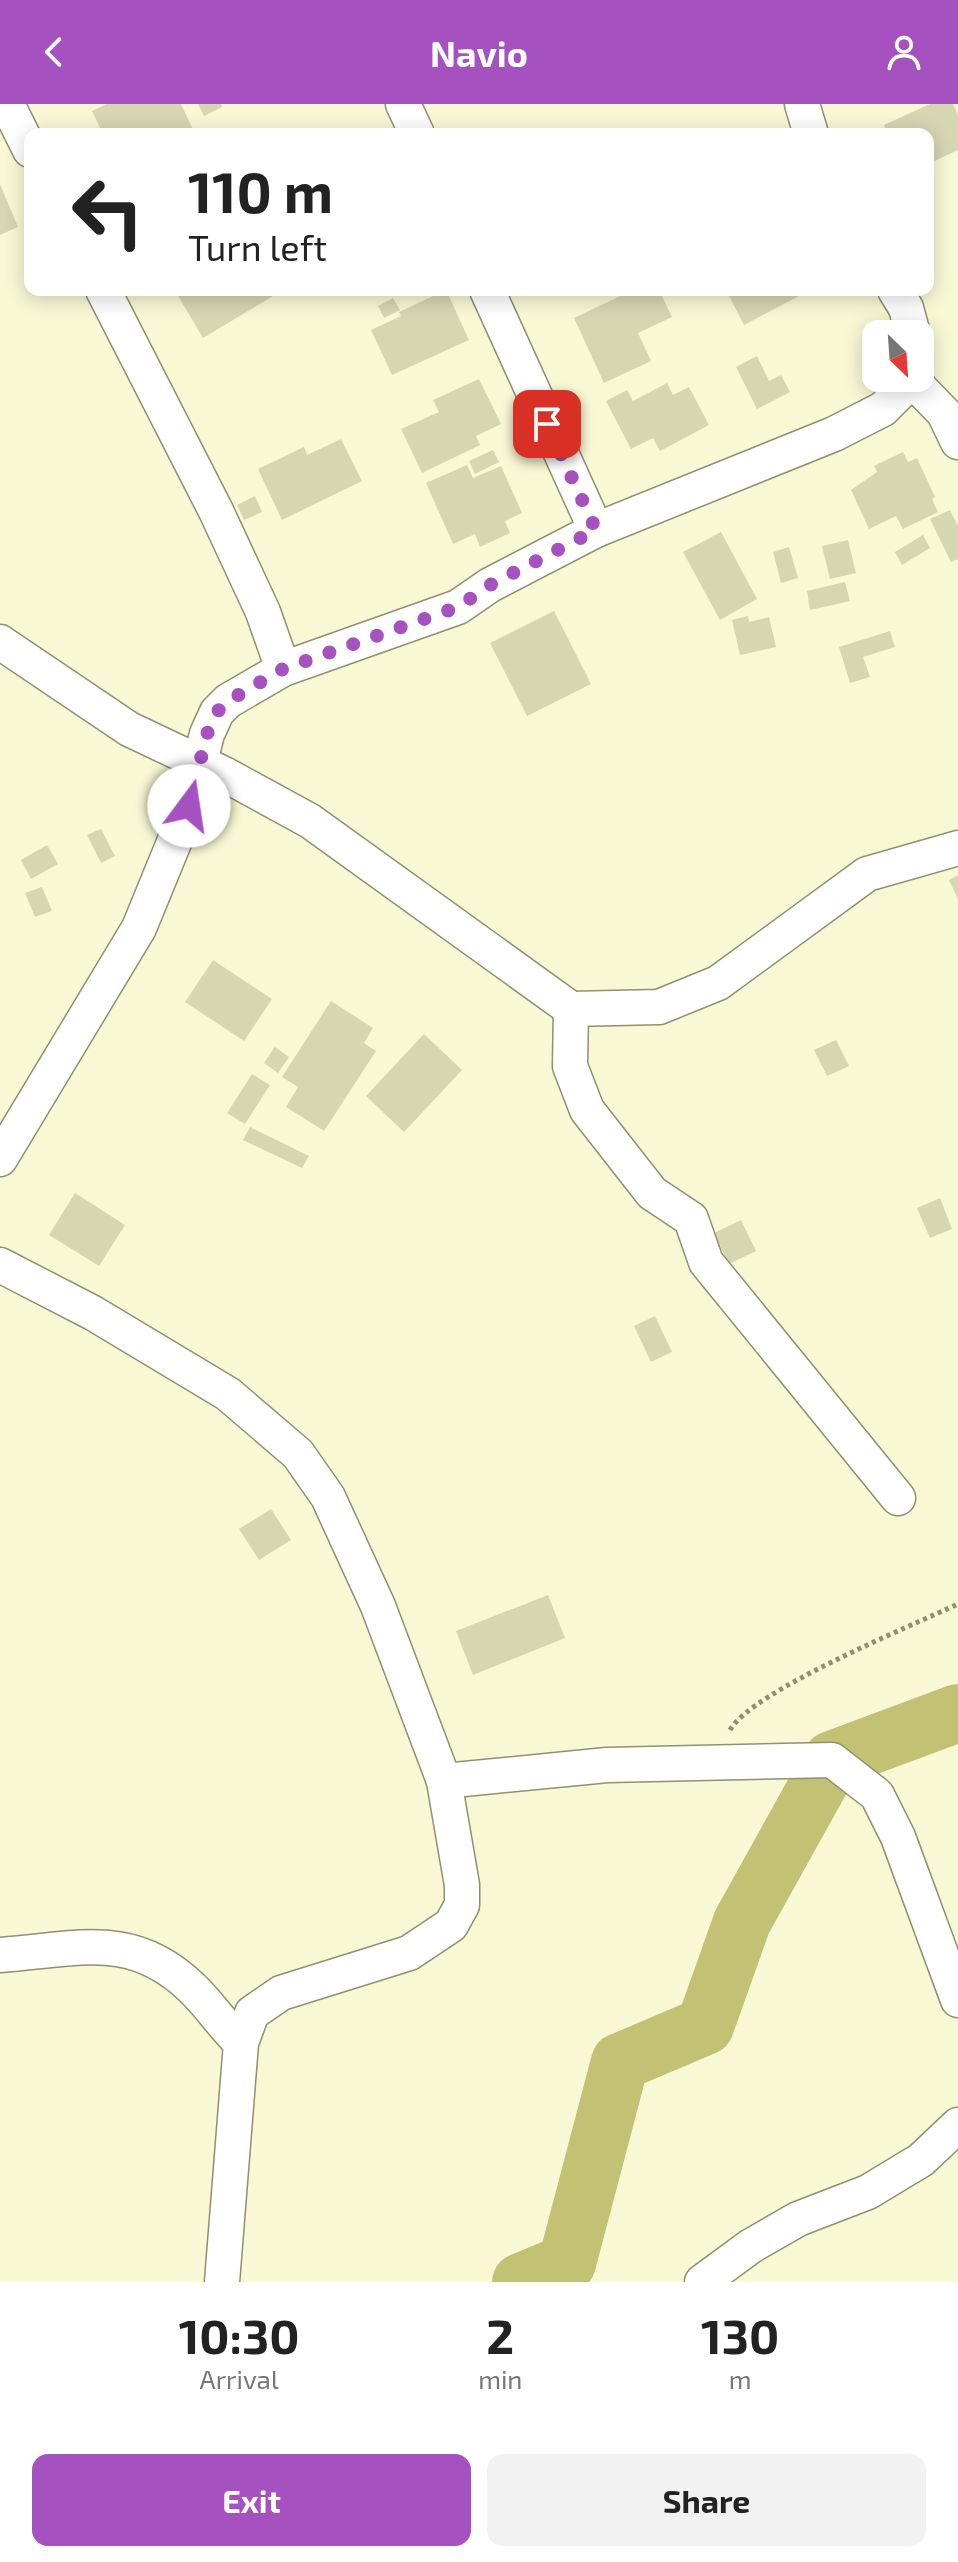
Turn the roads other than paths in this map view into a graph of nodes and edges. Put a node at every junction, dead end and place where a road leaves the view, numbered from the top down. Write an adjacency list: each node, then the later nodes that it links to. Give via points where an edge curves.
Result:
1 (7, 104): 6 (street)
2 (403, 104): 4 (street)
3 (802, 104): 5 (street)
4 (414, 128)
5 (809, 128)
6 (24, 138)
7 (106, 296): 16 (street, via 216,511)
8 (490, 296): 14 (street)
9 (899, 296): 10 (street)
10 (909, 320)
11 (901, 392): 14 (street, via 883,409 834,434)
12 (925, 392): 13 (street, via 944,413)
13 (958, 442)
14 (596, 530): 16 (street, via 458,607)
15 (0, 642): 17 (street, via 129,729)
16 (283, 669): 17 (street, via 217,712)
17 (200, 762): 19 (street, via 310,821); 20 (street, via 189,806 139,928)
18 (958, 848): 19 (street, via 867,874 718,983 659,1007)
19 (571, 1009): 22 (street, via 570,1066 587,1110 652,1193 691,1219 706,1262)
20 (0, 1159)
21 (0, 1265): 23 (street, via 93,1313 228,1394 298,1454 328,1497 378,1606)
22 (898, 1498)
23 (444, 1781): 25 (street, via 607,1765 832,1760 877,1795 898,1837); 26 (street, via 462,1885 462,1905 451,1925 409,1953 281,1993 252,2013)
24 (0, 1955): 26 (street, via 80,1947 149,1955 194,1989)
25 (958, 2000)
26 (241, 2043): 28 (street)
27 (958, 2125): 29 (street, via 921,2160 868,2192 798,2219)
28 (222, 2282)
29 (702, 2282)

